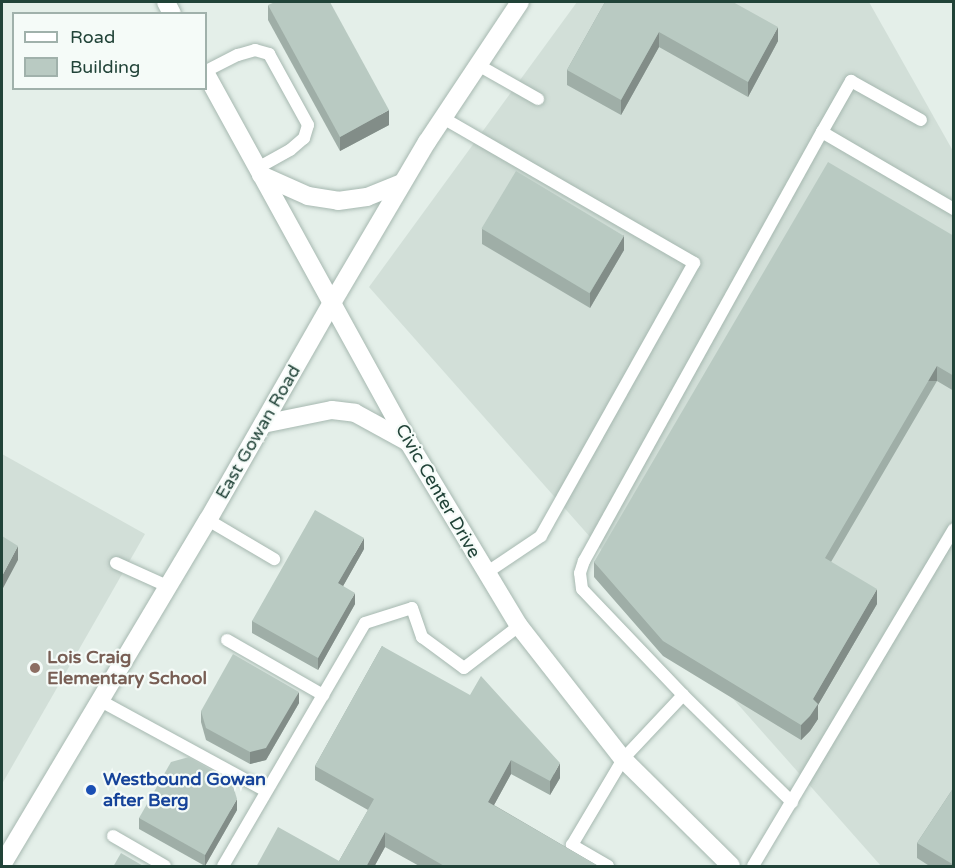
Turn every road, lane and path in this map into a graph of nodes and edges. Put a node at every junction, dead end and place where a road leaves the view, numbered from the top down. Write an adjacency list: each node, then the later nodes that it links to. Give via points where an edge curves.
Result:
1 (520, 2): 2 (street, East Gowan Road)
2 (478, 65): 5 (lane); 6 (street, East Gowan Road)
3 (207, 71): 9 (lane, via 255,50 269,54 308,124 304,138)
4 (207, 74): 9 (street, Civic Center Drive)
5 (538, 99)
6 (443, 118): 10 (street, East Gowan Road); 19 (lane, via 694,263 542,536)
7 (921, 120): 8 (lane, via 851,81)
8 (822, 132): 11 (lane); 24 (lane, via 580,573 582,589)
9 (259, 171): 10 (street, via 308,196 338,201 367,196); 12 (street, Civic Center Drive)
10 (402, 183): 12 (street, East Gowan Road)
11 (954, 209)
12 (332, 303): 13 (street, East Gowan Road); 14 (street, Civic Center Drive)
13 (263, 424): 14 (street, via 332,410 355,412); 15 (street, East Gowan Road)
14 (409, 443): 19 (street, Civic Center Drive)
15 (208, 520): 17 (lane); 20 (street, East Gowan Road)
16 (954, 529): 28 (lane)
17 (274, 559)
18 (116, 563): 20 (lane)
19 (486, 573): 21 (street, Civic Center Drive)
20 (167, 586): 25 (street, East Gowan Road)
21 (519, 626): 23 (lane, via 464,668 422,637 412,608 365,623); 26 (street, Civic Center Drive)
22 (226, 640): 23 (lane)
23 (323, 695): 27 (lane)
24 (683, 695): 26 (lane); 28 (lane)
25 (99, 700): 27 (lane); 30 (street, East Gowan Road)
26 (623, 759): 33 (lane, via 572,844); 34 (street, Civic Center Drive)
27 (267, 791): 32 (lane)
28 (792, 802): 35 (lane)
29 (113, 836): 31 (lane)
30 (2, 865)
31 (165, 867)
32 (223, 867)
33 (608, 867)
34 (731, 867)
35 (753, 867)

